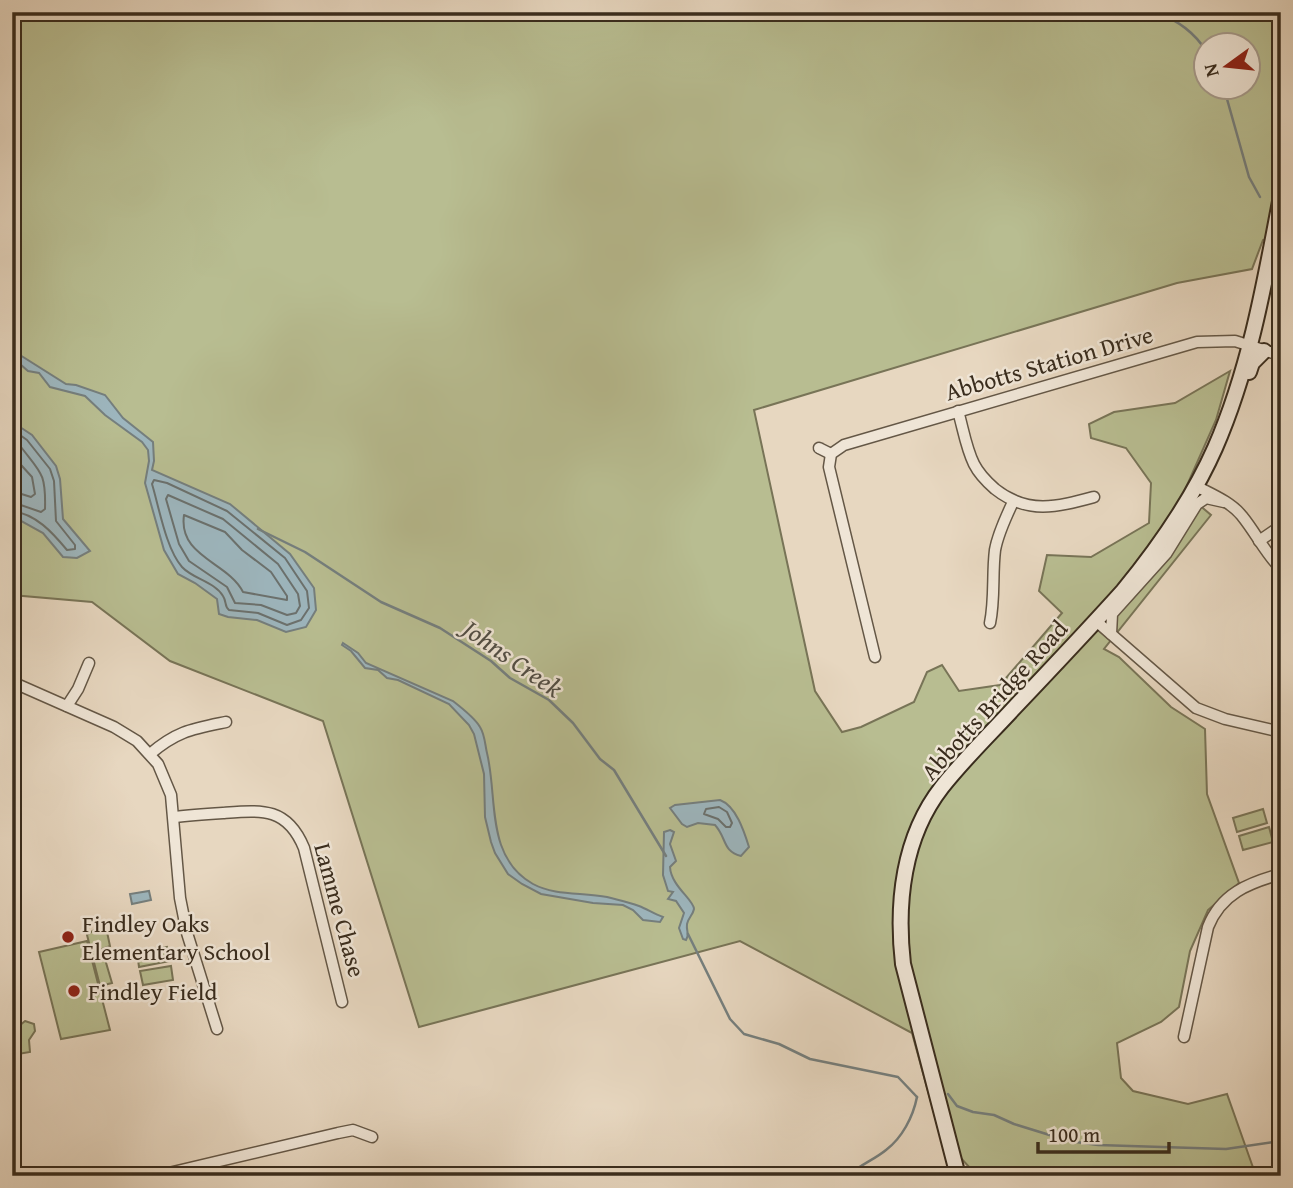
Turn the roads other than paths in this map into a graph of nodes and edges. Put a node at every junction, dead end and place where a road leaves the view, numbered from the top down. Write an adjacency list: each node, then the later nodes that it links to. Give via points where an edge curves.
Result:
1 (1281, 196): 2 (main road, Abbotts Bridge Road)
2 (1277, 254): 3 (main road, Abbotts Bridge Road, via 1259,311)
3 (1257, 348): 4 (street, Abbotts Station Drive); 5 (street, Abbotts Station Drive, via 1235,341 1197,342); 8 (main road, Abbotts Bridge Road)
4 (1281, 358)
5 (958, 411): 7 (street, Abbotts Station Drive, via 844,444); 10 (street, via 979,473)
6 (819, 447): 7 (street)
7 (831, 454): 18 (street, via 828,467 837,508)
8 (1195, 486): 11 (street); 15 (main road, Abbotts Bridge Road, via 1150,558)
9 (1094, 497): 10 (street, via 1040,508)
10 (1013, 502): 16 (street, via 995,551)
11 (1224, 502): 13 (street, via 1240,514); 17 (street, via 1206,498 1197,504 1167,554 1112,614)
12 (1281, 526): 13 (street)
13 (1259, 541): 14 (street)
14 (1281, 569)
15 (1096, 621): 17 (street); 32 (main road, Abbotts Bridge Road, via 941,789 915,838 905,872 900,931 903,964)
16 (990, 624)
17 (1111, 634): 23 (street, via 1196,708)
18 (876, 657)
19 (89, 663): 21 (street)
20 (12, 682): 21 (street)
21 (67, 706): 24 (street, via 114,727)
22 (226, 722): 24 (street, via 182,732)
23 (1281, 732)
24 (150, 754): 25 (street, via 164,776)
25 (174, 817): 27 (street, Lamme Chase, via 252,810 281,817 291,826 304,848); 28 (street, via 185,924)
26 (1281, 874): 29 (street, via 1256,881 1214,910)
27 (342, 1002)
28 (217, 1029)
29 (1184, 1037)
30 (372, 1137): 31 (street, via 352,1130)
31 (156, 1176)
32 (958, 1176)

